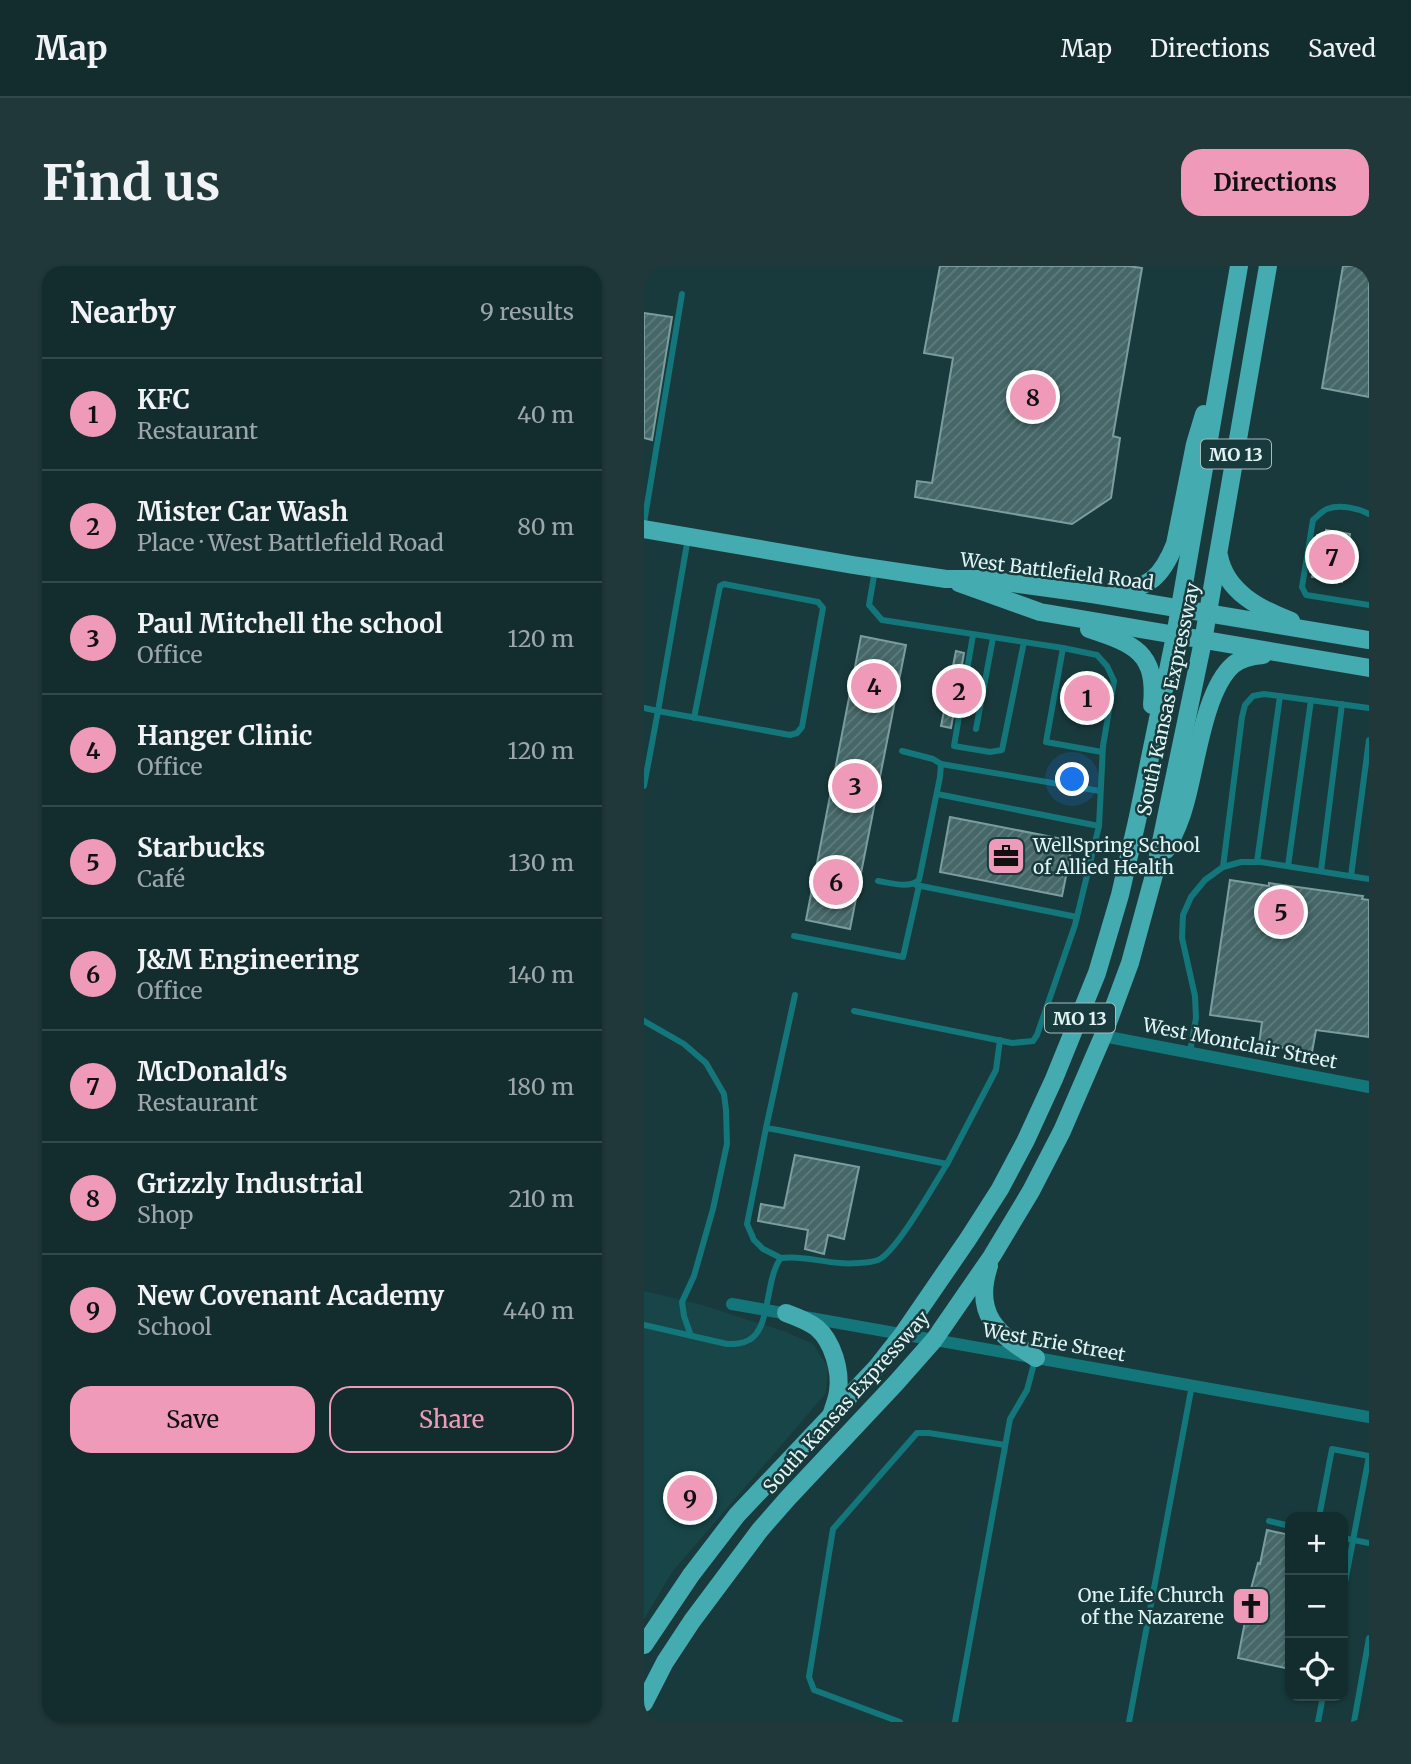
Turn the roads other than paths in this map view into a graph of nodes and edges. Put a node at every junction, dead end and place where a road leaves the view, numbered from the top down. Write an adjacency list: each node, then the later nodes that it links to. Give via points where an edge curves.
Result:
1 (1239, 266): 4 (main road, South Kansas Expressway / MO 13)
2 (1269, 266): 10 (main road, South Kansas Expressway / MO 13)
3 (682, 294): 5 (lane)
4 (1223, 365): 13 (main road, via 1201,422 1175,544 1165,566 1138,588); 15 (main road, South Kansas Expressway / MO 13)
5 (647, 484): 7 (lane)
6 (1369, 514): 14 (lane, via 1341,507 1327,509 1313,520 1302,587 1306,595)
7 (644, 523)
8 (644, 529): 9 (main road, West Battlefield Road)
9 (688, 536): 11 (main road, West Battlefield Road); 32 (lane)
10 (1219, 554): 17 (main road, South Kansas Expressway / MO 13); 21 (main road, via 1231,583 1254,603 1294,622)
11 (875, 568): 12 (main road, West Battlefield Road); 18 (lane, via 869,605 882,620)
12 (946, 579): 13 (main road, West Battlefield Road, via 981,579); 16 (main road, West Battlefield Road)
13 (1092, 594): 15 (main road, West Battlefield Road)
14 (1369, 605)
15 (1179, 609): 17 (main road, West Battlefield Road); 19 (main road, South Kansas Expressway / MO 13)
16 (1040, 612): 19 (main road, West Battlefield Road); 42 (main road, via 1127,644 1148,662 1153,702)
17 (1208, 614): 21 (main road, West Battlefield Road); 22 (main road, South Kansas Expressway / MO 13)
18 (973, 635): 20 (lane); 23 (lane, via 954,746 990,752 1002,750)
19 (1174, 636): 22 (main road, West Battlefield Road); 42 (main road, South Kansas Expressway / MO 13)
20 (993, 638): 23 (lane); 34 (lane)
21 (1362, 639)
22 (1203, 641): 25 (main road, West Battlefield Road); 48 (main road, South Kansas Expressway / MO 13)
23 (1024, 642): 24 (lane)
24 (1063, 648): 37 (lane, via 1097,655 1114,681); 37 (lane, via 1046,742)
25 (1280, 654): 26 (main road, West Battlefield Road); 48 (main road, via 1241,660 1221,681 1205,721 1186,803)
26 (1369, 668)
27 (1280, 696): 28 (lane); 44 (lane); 46 (lane, via 1253,696 1245,705)
28 (1311, 700): 29 (lane); 45 (lane)
29 (1342, 704): 30 (lane); 47 (lane)
30 (1369, 708)
31 (644, 709): 32 (lane)
32 (658, 711): 33 (lane); 39 (lane)
33 (694, 718): 33 (lane, via 797,733 802,727 823,608 818,602 720,586)
34 (976, 729)
35 (1369, 740): 49 (lane)
36 (902, 751): 38 (lane)
37 (1102, 752): 40 (lane)
38 (941, 764): 40 (lane); 41 (lane)
39 (644, 786)
40 (1101, 791): 43 (lane)
41 (937, 794): 43 (lane); 52 (lane)
42 (1137, 821): 70 (main road, South Kansas Expressway / MO 13, via 1097,973 1049,1091 1000,1189)
43 (1099, 826): 53 (lane)
44 (1257, 862): 45 (lane); 46 (lane)
45 (1289, 866): 47 (lane)
46 (1223, 867): 60 (lane, via 1205,880 1183,915 1182,938 1196,1017)
47 (1321, 872): 49 (lane)
48 (1154, 875): 58 (main road, South Kansas Expressway / MO 13, via 1130,963)
49 (1351, 876): 50 (lane)
50 (1369, 879)
51 (878, 881): 52 (lane)
52 (917, 885): 53 (lane); 54 (lane, via 904,957)
53 (1077, 917): 59 (lane, via 1037,1035 1033,1041)
54 (794, 936)
55 (795, 995): 62 (lane)
56 (854, 1011): 59 (lane)
57 (644, 1021): 71 (lane, via 706,1063 724,1094 727,1144 694,1276 682,1302)
58 (1103, 1036): 60 (street, West Montclair Street); 64 (main road, South Kansas Expressway / MO 13, via 1062,1131)
59 (1000, 1040): 63 (lane, via 996,1070)
60 (1189, 1052): 61 (street, West Montclair Street)
61 (1369, 1087)
62 (766, 1128): 63 (lane); 65 (lane, via 747,1224 754,1240)
63 (947, 1164): 65 (lane, via 888,1254 877,1261 842,1264)
64 (992, 1256): 72 (main road, South Kansas Expressway / MO 13); 73 (main road, via 984,1293 989,1318)
65 (781, 1258): 67 (lane, via 772,1275)
66 (732, 1304): 67 (street, West Erie Street)
67 (766, 1310): 68 (street, West Erie Street); 71 (lane, via 752,1340 727,1344)
68 (786, 1313): 70 (street, West Erie Street); 75 (main road, via 816,1327 832,1351 839,1387)
69 (644, 1325): 71 (lane)
70 (902, 1335): 72 (street, West Erie Street); 75 (main road, South Kansas Expressway / MO 13)
71 (691, 1336)
72 (934, 1340): 73 (street, West Erie Street); 89 (main road, South Kansas Expressway / MO 13, via 760,1530 692,1621)
73 (1035, 1358): 74 (street, West Erie Street); 77 (lane, via 1027,1390 1010,1419)
74 (1192, 1385): 76 (street, West Erie Street); 92 (lane)
75 (832, 1416): 87 (main road, South Kansas Expressway / MO 13, via 737,1515)
76 (1369, 1417)
77 (1005, 1445): 90 (lane, via 917,1433 833,1529 809,1677 814,1690); 91 (lane)
78 (1369, 1456): 79 (lane, via 1332,1449); 83 (lane)
79 (1320, 1512)
80 (1269, 1521): 81 (lane)
81 (1285, 1525)
82 (1348, 1539): 83 (lane)
83 (1353, 1540): 84 (lane); 85 (lane)
84 (1369, 1543)
85 (1346, 1575)
86 (1369, 1638): 94 (lane)
87 (644, 1645)
88 (1322, 1701): 93 (lane)
89 (644, 1703)
90 (900, 1722)
91 (955, 1722)
92 (1129, 1722)
93 (1318, 1722)
94 (1354, 1722)

